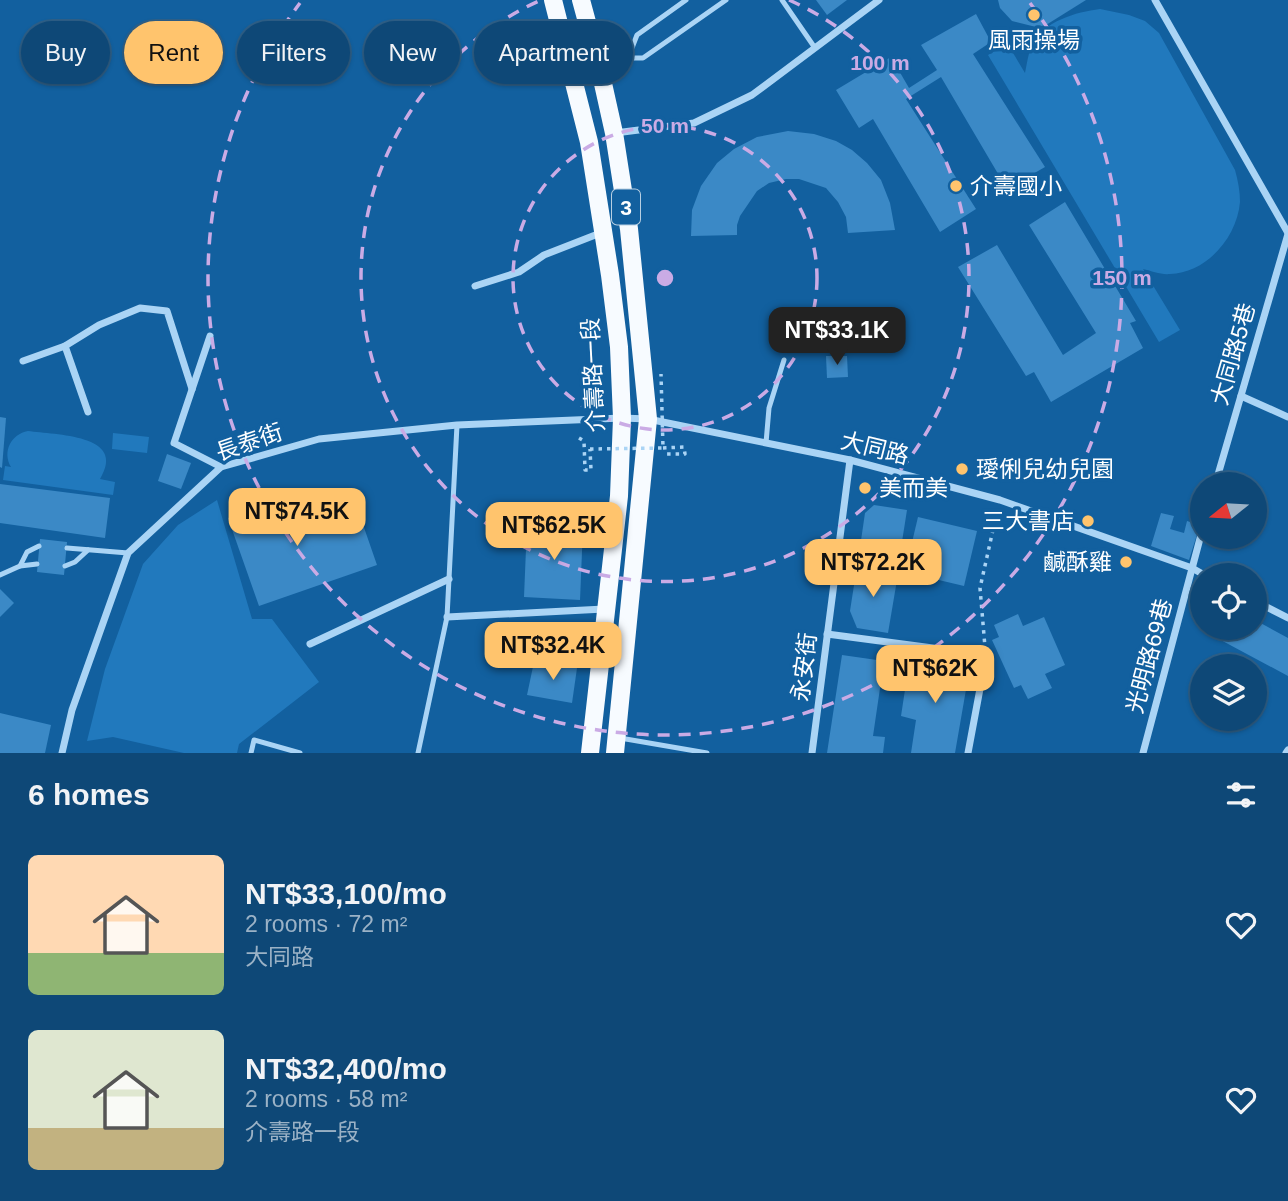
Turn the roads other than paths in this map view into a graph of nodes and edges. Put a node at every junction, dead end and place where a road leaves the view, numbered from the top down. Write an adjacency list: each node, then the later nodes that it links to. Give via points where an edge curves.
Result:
1 (553, 0): 14 (main road, 介壽路一段 / 3, via 589,142)
2 (581, 0): 8 (main road, 3)
3 (686, 0): 9 (lane, via 637,35)
4 (726, 0): 11 (lane, via 643,58)
5 (782, 0): 10 (lane)
6 (879, 0): 10 (street)
7 (1155, 0): 15 (street)
8 (587, 21)
9 (633, 45)
10 (815, 48): 13 (street, via 752,95 694,123)
11 (633, 58)
12 (603, 84): 13 (main road, 3)
13 (614, 133): 26 (main road, 3, via 629,229)
14 (603, 232): 16 (street, via 544,255 519,272); 25 (main road, 介壽路一段 / 3, via 619,347)
15 (1288, 233): 22 (street, 大同路5巷)
16 (475, 286)
17 (210, 335): 21 (street)
18 (65, 346): 20 (street); 21 (street, via 140,308 167,311); 23 (street)
19 (784, 360): 28 (lane, via 769,408)
20 (23, 361)
21 (192, 389): 30 (street, via 174,443)
22 (1241, 396): 24 (street); 31 (street, 大同路5巷)
23 (88, 412)
24 (1288, 417)
25 (622, 418): 26 (street, 長泰街); 27 (street, 長泰街); 44 (main road, 介壽路一段 / 3)
26 (648, 419): 28 (street, 大同路); 49 (main road, 3)
27 (457, 425): 30 (street, 長泰街, via 318,439); 42 (lane)
28 (766, 443): 29 (street, 大同路)
29 (850, 460): 39 (street, 大同路, via 1000,500); 47 (street, 永安街)
30 (221, 467): 35 (street, 長泰街)
31 (1219, 472)
32 (39, 546): 37 (lane, via 27,552)
33 (67, 548): 34 (lane)
34 (88, 550): 35 (lane); 38 (lane)
35 (128, 553): 50 (street, 長泰街, via 72,710)
36 (37, 564): 37 (lane)
37 (20, 566): 40 (lane)
38 (65, 566)
39 (1190, 567)
40 (2, 573)
41 (1190, 576): 58 (street, 光明路69巷)
42 (449, 579): 45 (lane); 48 (street)
43 (1267, 607): 46 (street)
44 (607, 609): 45 (street); 54 (main road, 介壽路一段 / 3)
45 (447, 617): 53 (lane)
46 (1288, 618)
47 (827, 634): 56 (street, 永安街); 57 (street, via 948,650 971,662 982,678)
48 (310, 644)
49 (616, 745): 55 (lane)
50 (62, 753)
51 (251, 753): 52 (lane, via 254,740)
52 (300, 753)
53 (418, 753)
54 (590, 753)
55 (707, 753)
56 (812, 753)
57 (968, 753)
58 (1143, 753)

